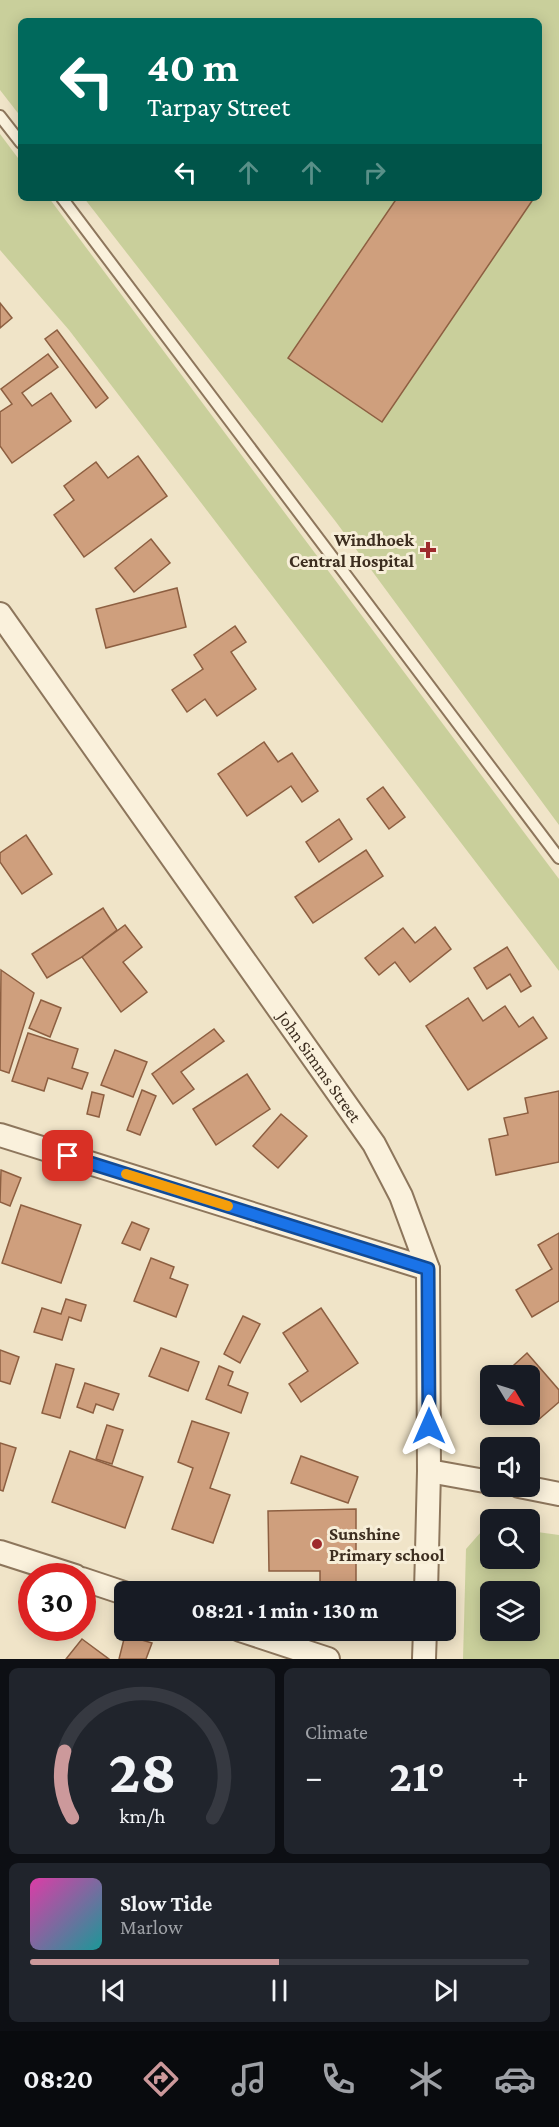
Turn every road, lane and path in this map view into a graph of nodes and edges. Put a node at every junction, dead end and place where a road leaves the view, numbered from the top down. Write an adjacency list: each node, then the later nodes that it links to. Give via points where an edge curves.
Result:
1 (0, 116): 2 (lane)
2 (18, 140)
3 (64, 201): 5 (lane)
4 (0, 614): 7 (street, John Simms Street, via 374,1144 401,1196)
5 (559, 858)
6 (0, 1135): 7 (street)
7 (428, 1269): 8 (street, John Simms Street)
8 (429, 1471): 9 (street); 14 (street, John Simms Street)
9 (480, 1480)
10 (540, 1490): 11 (street)
11 (559, 1494)
12 (0, 1552): 13 (street)
13 (34, 1563)
14 (426, 1581)
15 (96, 1584): 16 (street)
16 (114, 1590)
17 (273, 1641): 19 (street)
18 (425, 1641): 20 (street)
19 (328, 1659)
20 (424, 1659)

